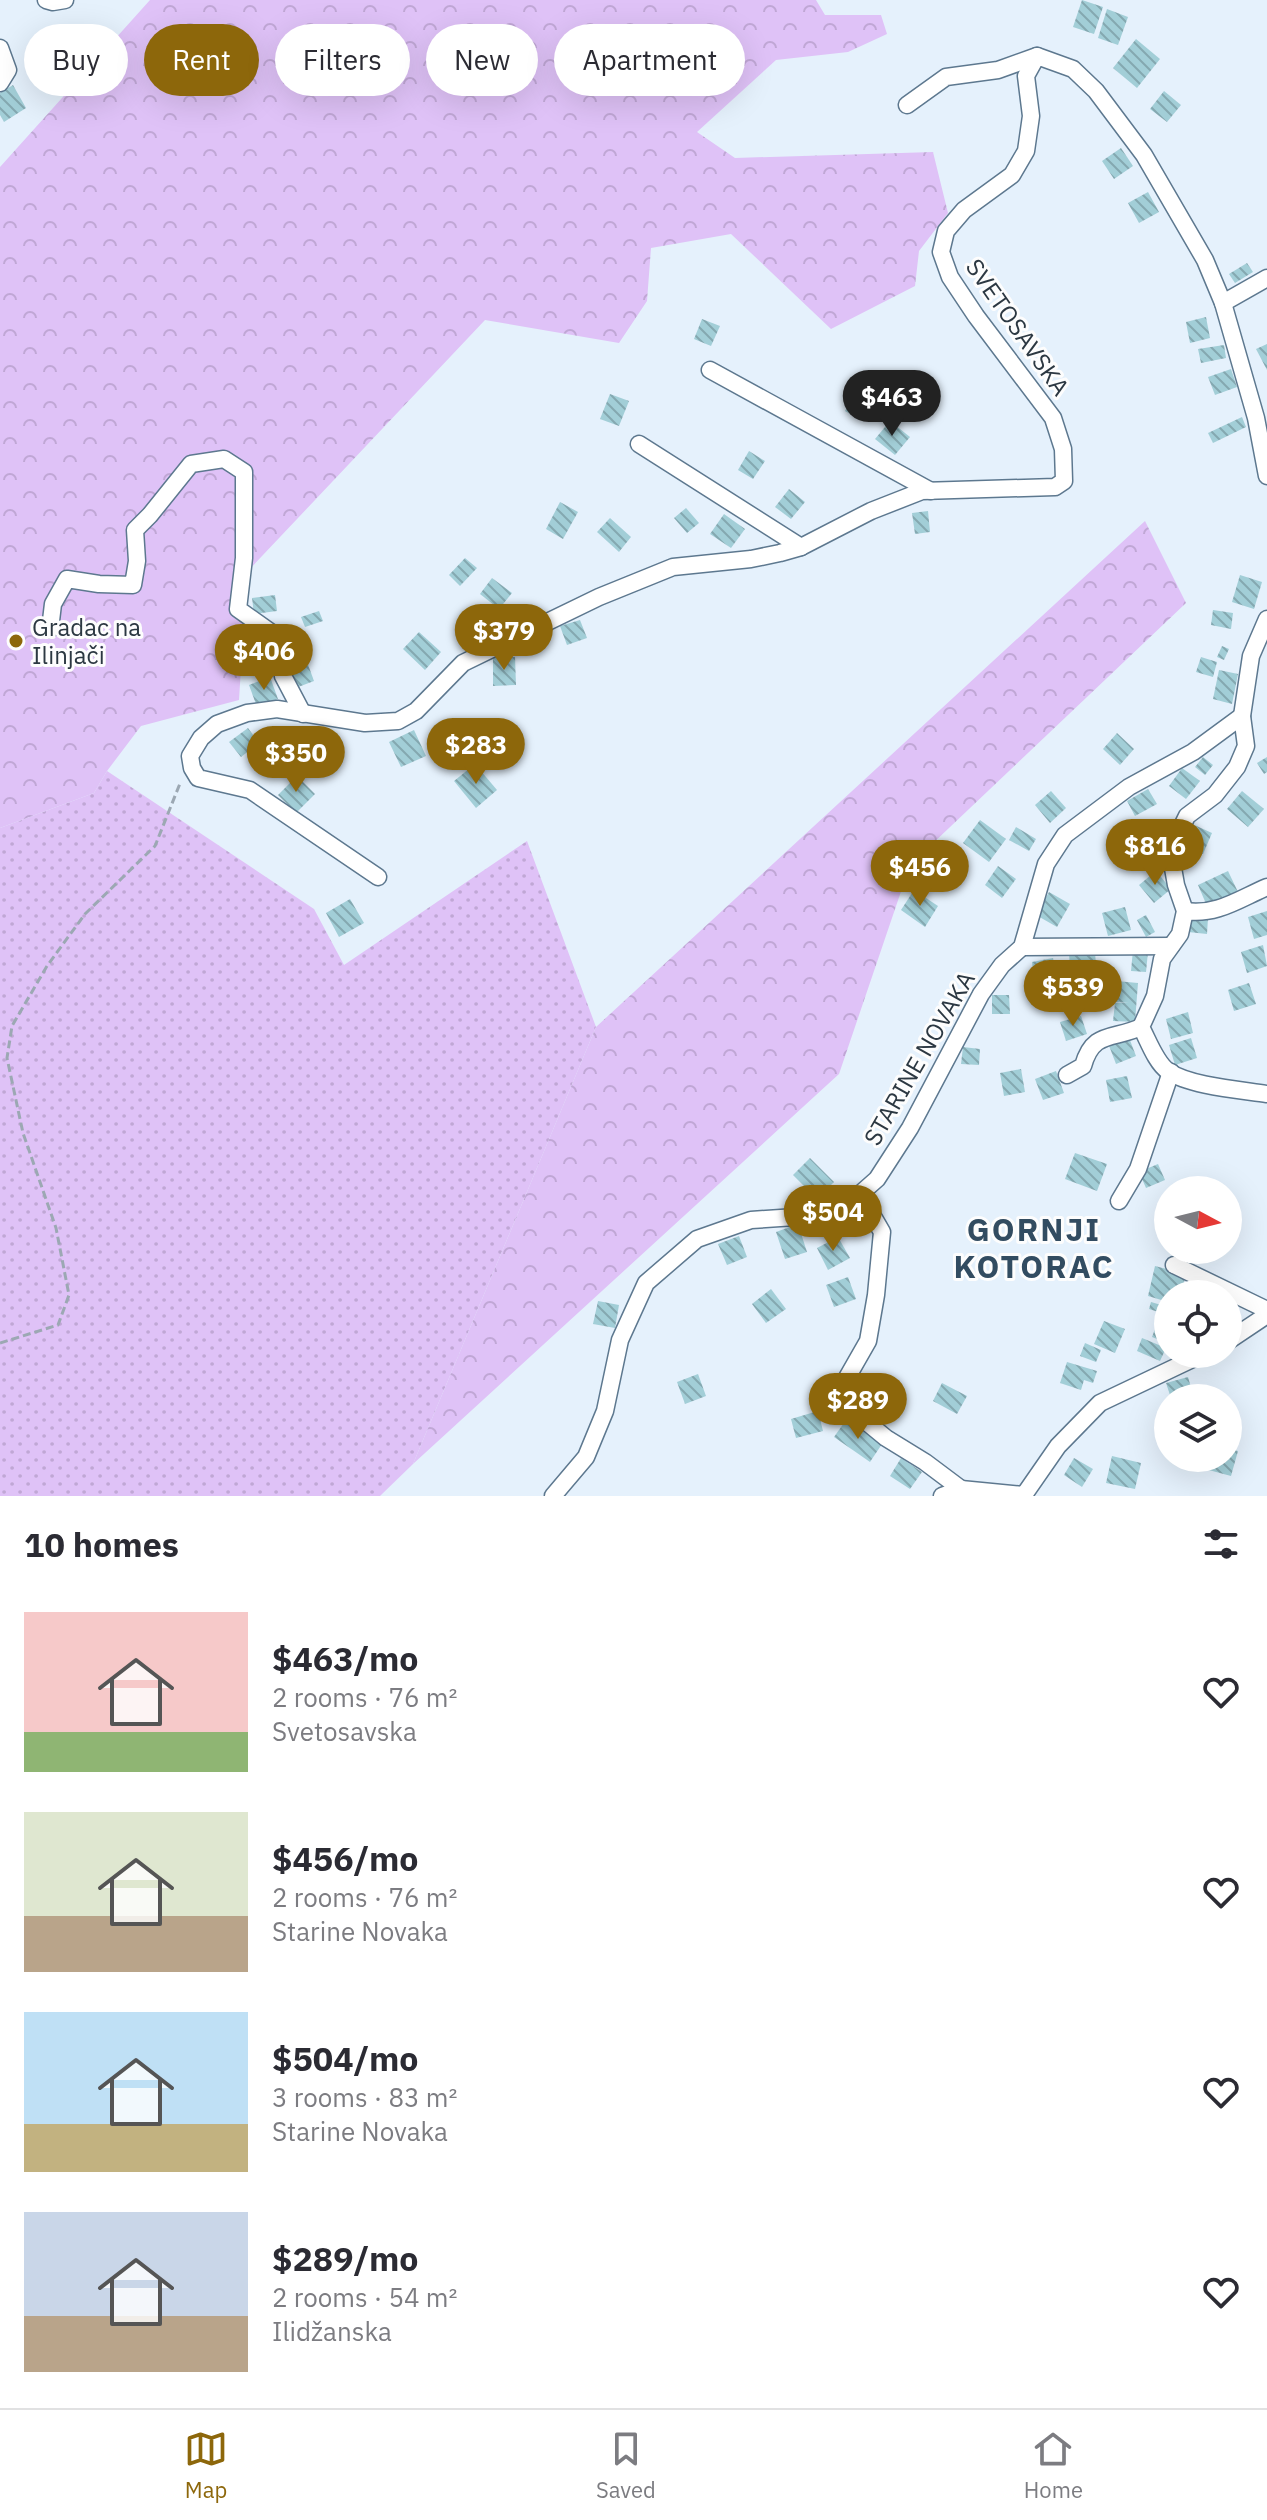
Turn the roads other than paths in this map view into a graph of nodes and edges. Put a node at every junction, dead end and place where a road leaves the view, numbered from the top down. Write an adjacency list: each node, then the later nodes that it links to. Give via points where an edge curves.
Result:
1 (46, 0): 2 (street)
2 (65, 0)
3 (0, 48): 5 (street, via 8,70)
4 (1037, 56): 6 (street, via 998,70 946,77); 8 (street, via 1073,69 1096,91 1144,155 1205,260); 12 (street, SVETOSAVSKA, via 1026,76 1031,116 1026,151 1012,175 964,210 946,231 941,252 967,303 1053,418 1063,449 1064,481 1055,487)
5 (0, 83)
6 (907, 105)
7 (1267, 278): 8 (street)
8 (1223, 303): 11 (street)
9 (710, 370): 12 (street)
10 (639, 444): 13 (street)
11 (1267, 476)
12 (931, 491): 13 (street, SVETOSAVSKA, via 871,511)
13 (801, 547): 16 (street, SVETOSAVSKA, via 751,559 673,567 635,580 463,663 416,711 398,721 365,723)
14 (1267, 619): 17 (street, via 1251,656)
15 (50, 629): 16 (street, via 53,604 67,579 133,585 135,530 191,464 224,459 244,472 238,609 276,636 283,676)
16 (303, 714): 18 (street, SVETOSAVSKA, via 277,709 217,724 190,756 192,768 198,778 250,790)
17 (1242, 716): 20 (street, via 1246,746 1237,767 1215,795 1187,816 1170,851); 22 (street, STARINE NOVAKA, via 1193,752 1129,787 1065,835 1046,864)
18 (378, 877)
19 (1267, 887): 20 (street, via 1200,914)
20 (1185, 911): 21 (street)
21 (1171, 946): 22 (street); 23 (street)
22 (1022, 947): 27 (street, STARINE NOVAKA, via 981,994 910,1128 877,1179)
23 (1141, 1027): 24 (street); 25 (street, via 1097,1041 1083,1066)
24 (1171, 1072): 26 (street); 28 (street, via 1138,1169)
25 (1067, 1075)
26 (1267, 1094)
27 (860, 1194): 33 (street, via 882,1232 876,1295 868,1341 836,1397); 34 (street, STARINE NOVAKA, via 810,1216 751,1220 697,1239 646,1283 620,1340 605,1411 586,1457)
28 (1119, 1201)
29 (1174, 1265): 30 (street)
30 (1267, 1312): 31 (street)
31 (1242, 1331)
32 (1174, 1368): 36 (street, via 1100,1403 1058,1446)
33 (961, 1489): 35 (street); 36 (street)
34 (553, 1496)
35 (942, 1496)
36 (1024, 1496)

